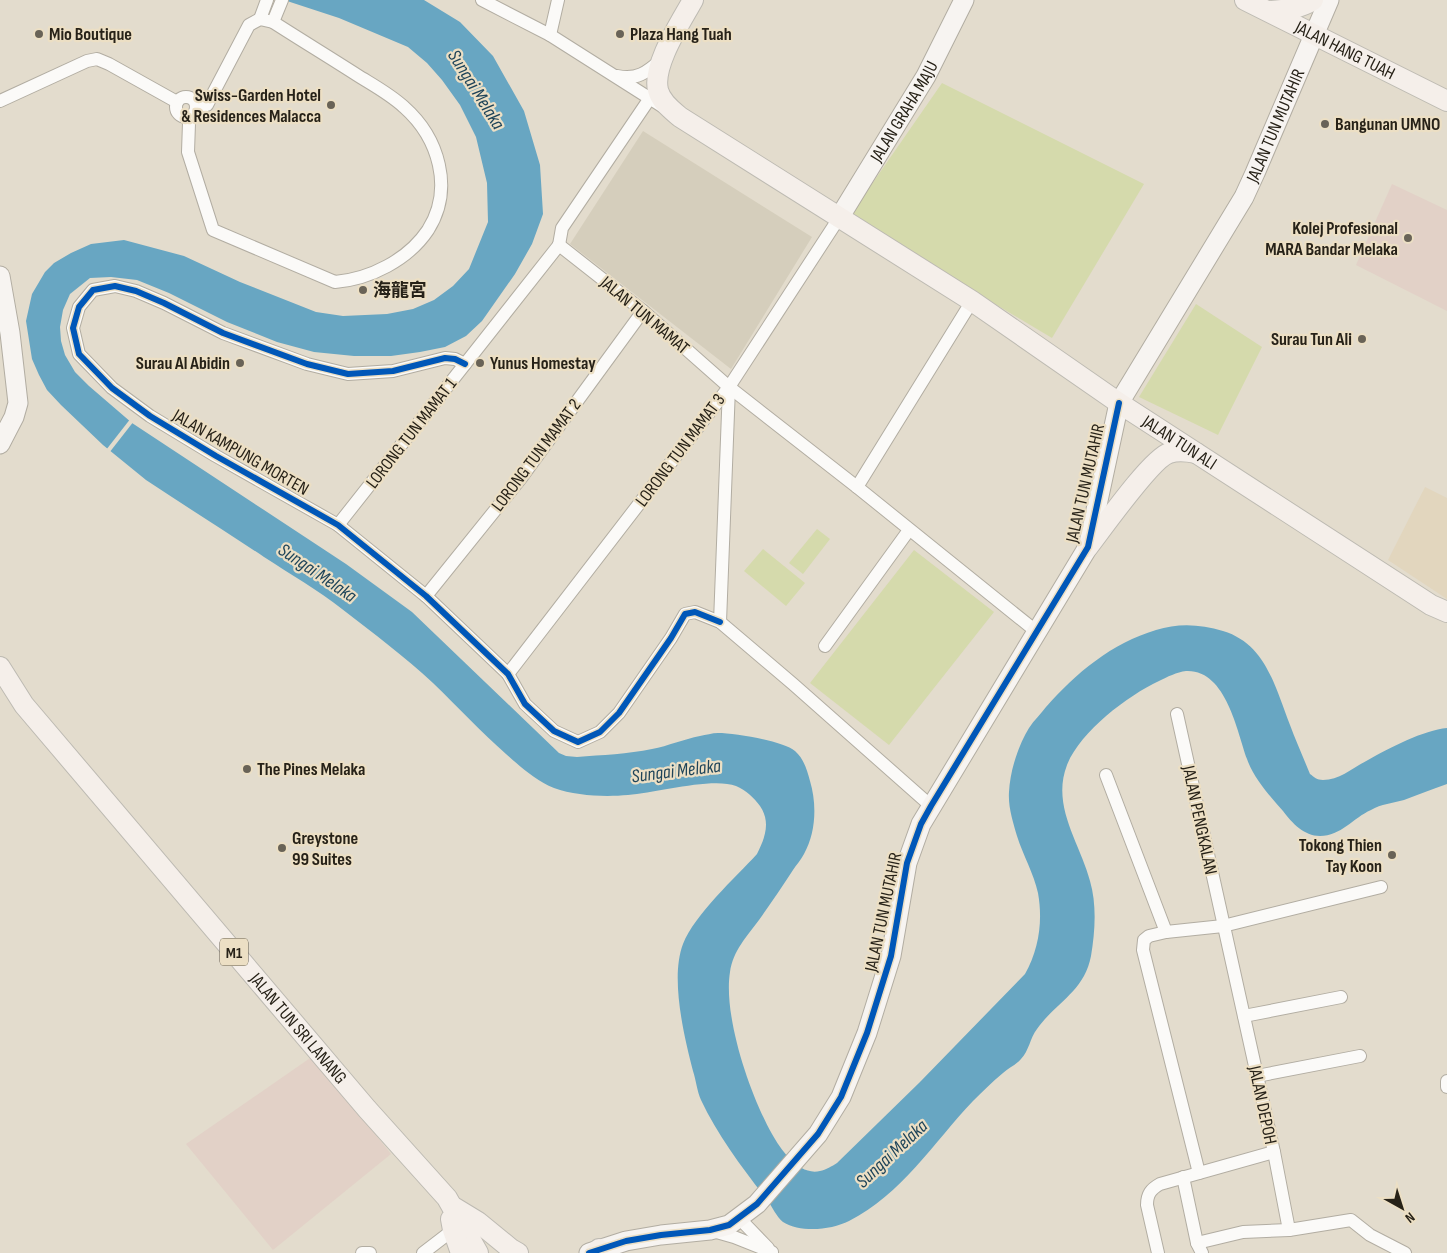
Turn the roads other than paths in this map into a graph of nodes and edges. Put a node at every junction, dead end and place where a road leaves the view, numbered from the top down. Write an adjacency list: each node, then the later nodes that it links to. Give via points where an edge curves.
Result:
1 (268, 0): 11 (street)
2 (282, 0): 12 (street)
3 (482, 0): 14 (street)
4 (558, 0): 14 (street)
5 (693, 0): 15 (main road)
6 (964, 0): 24 (street, JALAN GRAHA MAJU, via 926,76)
7 (1245, 0): 10 (main road, JALAN HANG TUAH)
8 (1313, 0): 10 (main road, via 1289,10)
9 (1329, 0): 13 (street, JALAN TUN MUTAHIR)
10 (1269, 11): 13 (main road, JALAN HANG TUAH)
11 (260, 20): 12 (street); 21 (street, via 249,25 207,104)
12 (273, 22): 22 (street, via 404,106 430,139 440,168 441,199 437,215 417,245 370,274 335,282 213,230 188,152)
13 (1315, 34): 18 (main road, JALAN HANG TUAH); 31 (street, JALAN TUN MUTAHIR, via 1244,197)
14 (550, 35): 16 (street)
15 (661, 60): 16 (street, via 637,77); 23 (main road, JALAN TUN ALI, via 658,91)
16 (614, 76): 17 (street)
17 (650, 98): 23 (street); 25 (street, via 562,228)
18 (1447, 100)
19 (0, 101): 20 (street, via 87,60 97,59)
20 (176, 102): 21 (street, via 188,96); 22 (street, via 177,112)
21 (196, 106): 22 (street, via 195,112)
22 (188, 117)
23 (680, 117): 24 (main road, JALAN TUN ALI)
24 (839, 218): 27 (main road, JALAN TUN ALI); 30 (street, LORONG TUN MAMAT 3)
25 (559, 246): 28 (street, JALAN TUN MAMAT); 29 (street, LORONG TUN MAMAT 1)
26 (0, 276): 32 (street, via 18,403)
27 (972, 301): 31 (main road, JALAN TUN ALI); 34 (street)
28 (643, 311): 30 (street, JALAN TUN MAMAT); 38 (street, LORONG TUN MAMAT 2, via 520,478)
29 (465, 364): 35 (street, LORONG TUN MAMAT 1); 35 (street, JALAN KAMPUNG MORTEN, via 445,358 393,371 348,374 270,351 136,291 116,286 93,290 79,307 73,328 79,354 112,388 150,416)
30 (729, 387): 34 (street, JALAN TUN MAMAT); 40 (street); 45 (street, LORONG TUN MAMAT 3)
31 (1119, 403): 33 (main road, JALAN TUN ALI); 37 (street, JALAN TUN MUTAHIR)
32 (0, 444)
33 (1196, 453): 37 (main road, via 1182,450 1157,461); 39 (main road, JALAN TUN ALI)
34 (857, 487): 36 (street, JALAN TUN MAMAT)
35 (338, 526): 38 (street, JALAN KAMPUNG MORTEN)
36 (910, 530): 42 (street, JALAN TUN MAMAT); 43 (street)
37 (1088, 547): 42 (street, JALAN TUN MUTAHIR)
38 (426, 596): 45 (street, JALAN KAMPUNG MORTEN)
39 (1439, 608): 41 (main road, JALAN TUN ALI)
40 (720, 622): 45 (street, JALAN KAMPUNG MORTEN, via 695,612 685,614 619,713 600,732 578,742 554,732 526,704); 48 (street, JALAN KAMPUNG MORTEN)
41 (1447, 624)
42 (1037, 632): 48 (street, JALAN TUN MUTAHIR)
43 (825, 646)
44 (0, 667): 61 (main road, JALAN TUN SRI LANANG / M1, via 24,704 367,1109)
45 (508, 674)
46 (1177, 714): 50 (street, JALAN PENGKALAN)
47 (1106, 775): 51 (street)
48 (931, 806): 62 (street, JALAN TUN MUTAHIR, via 907,863 891,956 855,1064 818,1134 757,1204)
49 (1381, 887): 50 (street)
50 (1223, 926): 51 (street); 53 (street, JALAN DEPOH)
51 (1166, 932): 59 (street, via 1149,936 1144,940 1143,950)
52 (1341, 997): 53 (street)
53 (1244, 1016): 55 (street, JALAN DEPOH)
54 (1360, 1056): 55 (street)
55 (1258, 1076): 58 (street, JALAN DEPOH)
56 (1447, 1082): 57 (street)
57 (1447, 1087)
58 (1274, 1152): 59 (street, JALAN DEPOH); 65 (street)
59 (1199, 1172): 60 (street, JALAN DEPOH)
60 (1183, 1177): 66 (street); 75 (street, JALAN DEPOH, via 1160,1184 1147,1198)
61 (450, 1202): 63 (main road); 73 (main road, JALAN TUN SRI LANANG / M1); 74 (main road)
62 (739, 1218): 64 (street, JALAN TUN MUTAHIR); 68 (street)
63 (453, 1230): 71 (street); 72 (main road)
64 (710, 1230): 67 (street, JALAN TUN MUTAHIR, via 626,1241); 68 (street)
65 (1289, 1230): 66 (street, via 1243,1232); 76 (street, via 1351,1220 1370,1235)
66 (1199, 1248)
67 (594, 1252)
68 (773, 1252)
69 (362, 1253): 70 (street)
70 (370, 1253)
71 (423, 1253)
72 (461, 1253)
73 (478, 1253)
74 (518, 1253)
75 (1158, 1253)
76 (1405, 1253)

